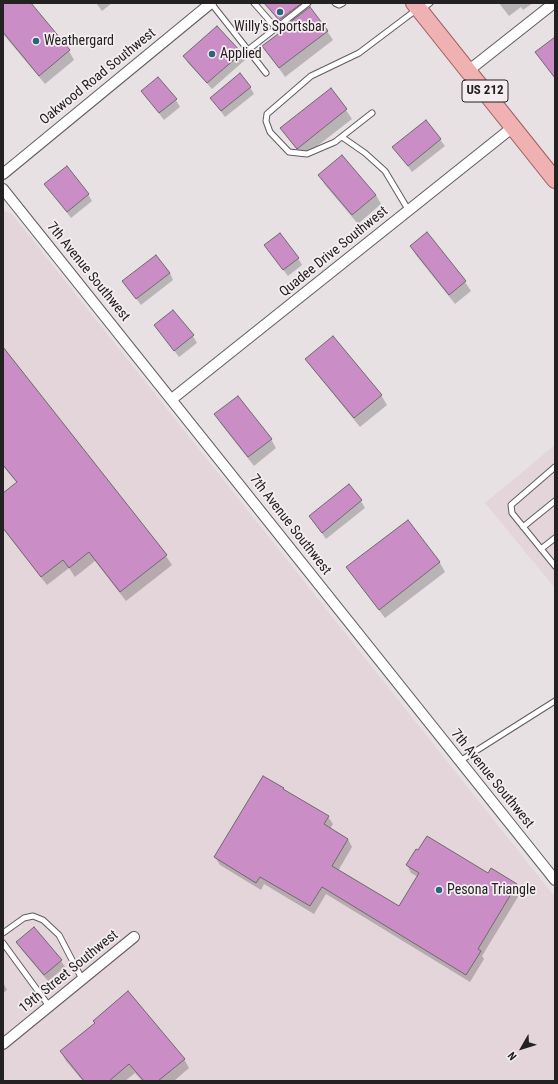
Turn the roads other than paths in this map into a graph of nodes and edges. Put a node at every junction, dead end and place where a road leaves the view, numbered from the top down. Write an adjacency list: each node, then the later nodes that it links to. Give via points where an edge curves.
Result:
1 (211, 3): 9 (lane); 15 (street, Oakwood Road Southwest)
2 (254, 3): 8 (lane)
3 (308, 3): 8 (lane)
4 (335, 3): 5 (lane)
5 (344, 3)
6 (554, 3): 10 (street)
7 (421, 6): 10 (main road, US 212); 14 (lane, via 359,53 311,76 268,114 266,121 270,132 289,152 306,154)
8 (276, 28): 9 (lane)
9 (248, 50): 11 (lane)
10 (468, 71): 13 (main road, US 212)
11 (266, 72)
12 (372, 113): 14 (lane)
13 (513, 127): 16 (main road, US 212); 18 (street, Quadee Drive Southwest)
14 (342, 137): 18 (lane, via 385,171)
15 (3, 174)
16 (555, 180)
17 (3, 189): 19 (street, 7th Avenue Southwest)
18 (409, 211): 19 (street, Quadee Drive Southwest)
19 (172, 399): 27 (street, 7th Avenue Southwest)
20 (555, 467): 22 (lane, via 511,505 512,513)
21 (555, 501): 22 (lane)
22 (523, 527): 24 (lane)
23 (555, 538): 24 (lane)
24 (541, 549): 25 (lane)
25 (555, 566)
26 (555, 701): 27 (lane)
27 (460, 761): 28 (street, 7th Avenue Southwest)
28 (555, 880)
29 (3, 933): 32 (lane, via 24,918 33,916 43,920 59,935)
30 (134, 937): 32 (street, 19th Street Southwest)
31 (3, 943): 33 (lane)
32 (82, 979): 33 (street, 19th Street Southwest)
33 (49, 1006): 34 (street, 19th Street Southwest)
34 (3, 1044)

